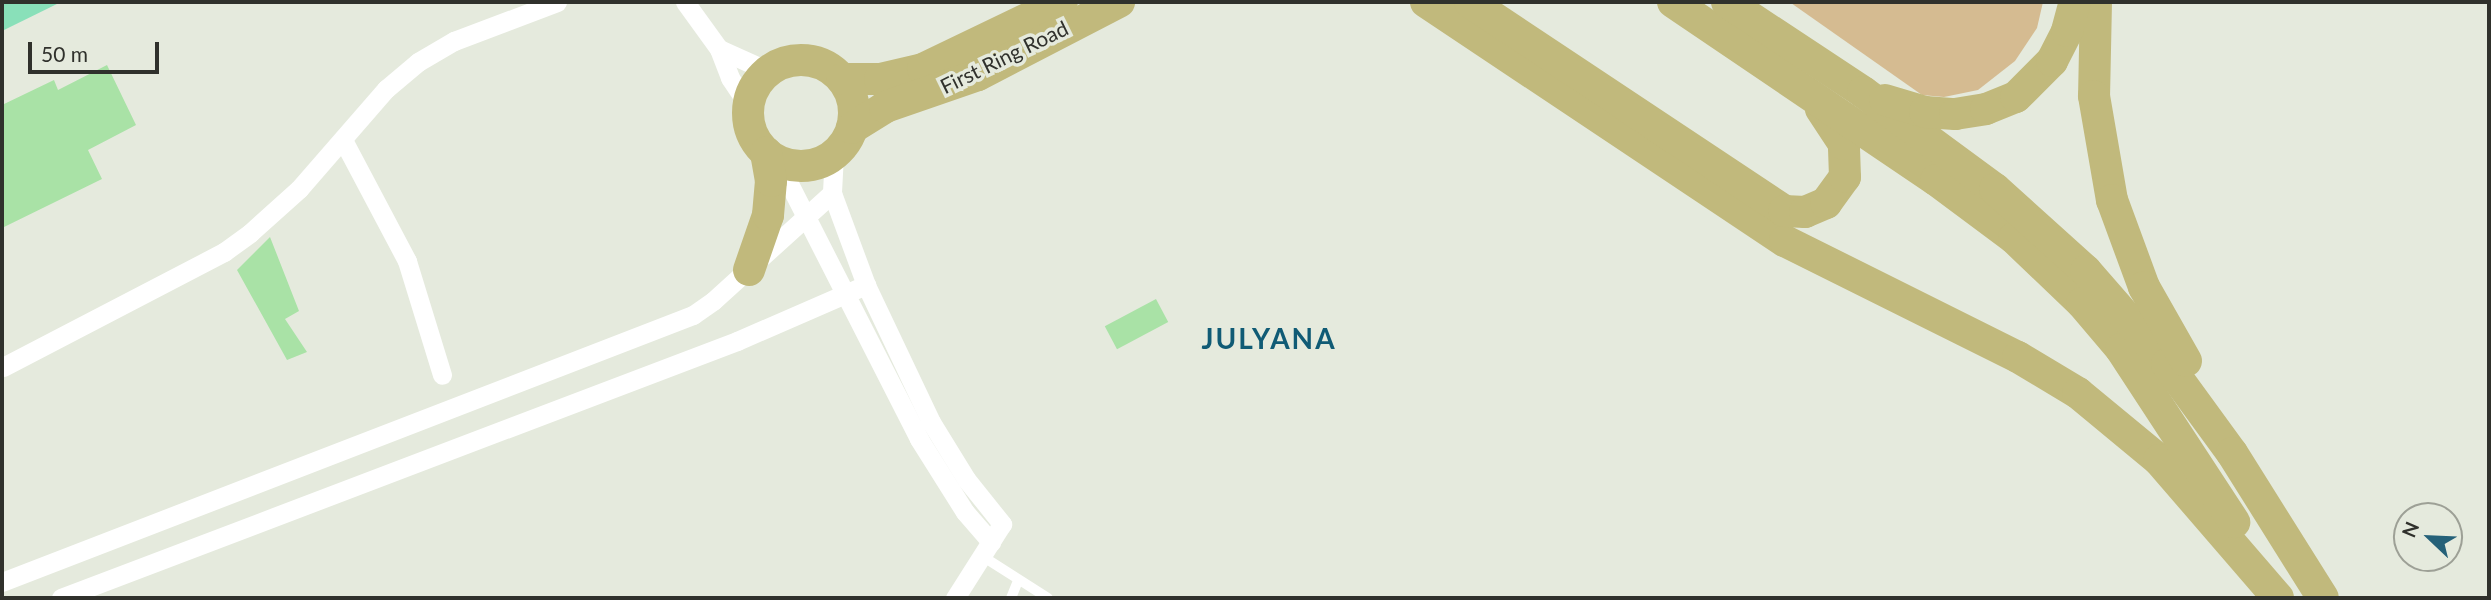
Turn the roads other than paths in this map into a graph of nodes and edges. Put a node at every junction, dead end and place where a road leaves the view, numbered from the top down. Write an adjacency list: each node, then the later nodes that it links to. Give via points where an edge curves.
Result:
1 (557, 2): 19 (street, via 454,41 418,62 386,89)
2 (685, 2): 13 (street)
3 (1026, 2): 12 (main road)
4 (1062, 2): 12 (main road)
5 (1119, 2): 20 (main road, First Ring Road, via 978,75 885,107)
6 (1426, 2): 37 (main road, via 1785,241 2018,357 2078,393 2159,460)
7 (1470, 2): 17 (main road, via 1784,211 1805,212 1826,203 1845,177 1844,144)
8 (1673, 2): 17 (main road)
9 (1727, 2): 16 (main road)
10 (2075, 2): 16 (main road, via 2052,61 2029,86 2001,104 1940,114)
11 (2096, 2): 29 (main road, via 2094,96 2115,212 2144,287)
12 (1002, 32): 15 (main road, via 923,69 880,79)
13 (719, 49): 14 (street); 18 (street, via 730,78)
14 (768, 71): 15 (main road, via 786,62 807,60 826,66); 18 (main road, via 755,87)
15 (842, 79): 20 (main road, via 852,97)
16 (1863, 92): 29 (main road, via 1994,189 2086,271 2167,364)
17 (1815, 99): 37 (main road, via 1970,204 2082,303 2155,397)
18 (749, 106): 21 (main road, via 752,131)
19 (342, 140): 27 (street, via 284,205 224,252); 28 (street, via 407,261)
20 (843, 141): 21 (main road, via 807,165); 22 (street)
21 (772, 156): 23 (street); 24 (main road, via 768,215)
22 (832, 194): 23 (street); 25 (street)
23 (808, 214): 24 (street); 26 (street)
24 (749, 270): 32 (street, via 713,302 670,325)
25 (866, 285): 26 (street); 30 (street, via 931,422 1002,524)
26 (848, 293): 30 (street, via 919,439); 33 (street, via 737,341)
27 (3, 367)
28 (442, 375)
29 (2232, 453): 38 (main road)
30 (987, 549): 31 (lane); 34 (street)
31 (1018, 581): 35 (lane); 36 (lane)
32 (2, 582)
33 (61, 598)
34 (955, 598)
35 (1011, 598)
36 (1048, 598)
37 (2280, 598)
38 (2323, 598)

